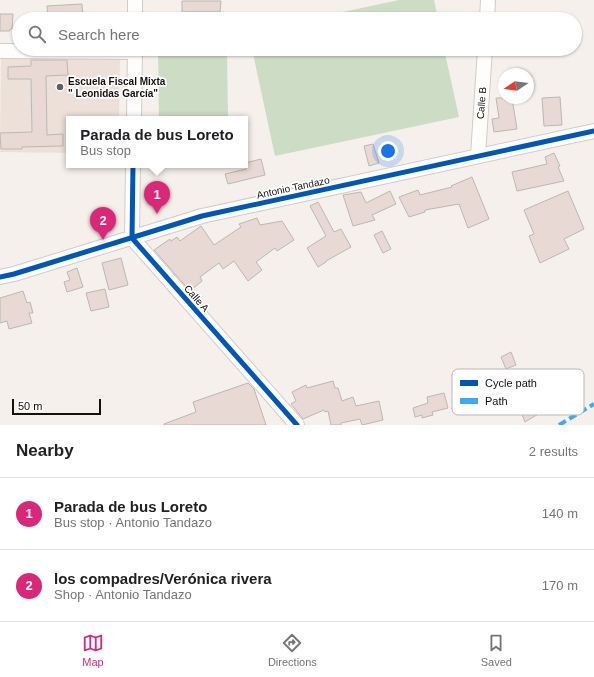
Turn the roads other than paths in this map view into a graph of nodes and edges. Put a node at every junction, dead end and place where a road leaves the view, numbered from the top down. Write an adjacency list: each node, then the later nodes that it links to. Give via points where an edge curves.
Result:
1 (135, 0): 3 (street)
2 (488, 0): 4 (street)
3 (135, 12)
4 (487, 12)
5 (0, 50): 6 (street)
6 (12, 50)
7 (135, 56): 9 (street)
8 (485, 56): 11 (street, Calle B)
9 (134, 116)
10 (594, 132): 11 (street, Antonio Tandazo)
11 (478, 156): 13 (street, Antonio Tandazo, via 202,216)
12 (133, 168): 13 (street)
13 (132, 238): 14 (street, Antonio Tandazo); 15 (street, Calle A)
14 (0, 277)
15 (297, 425)

